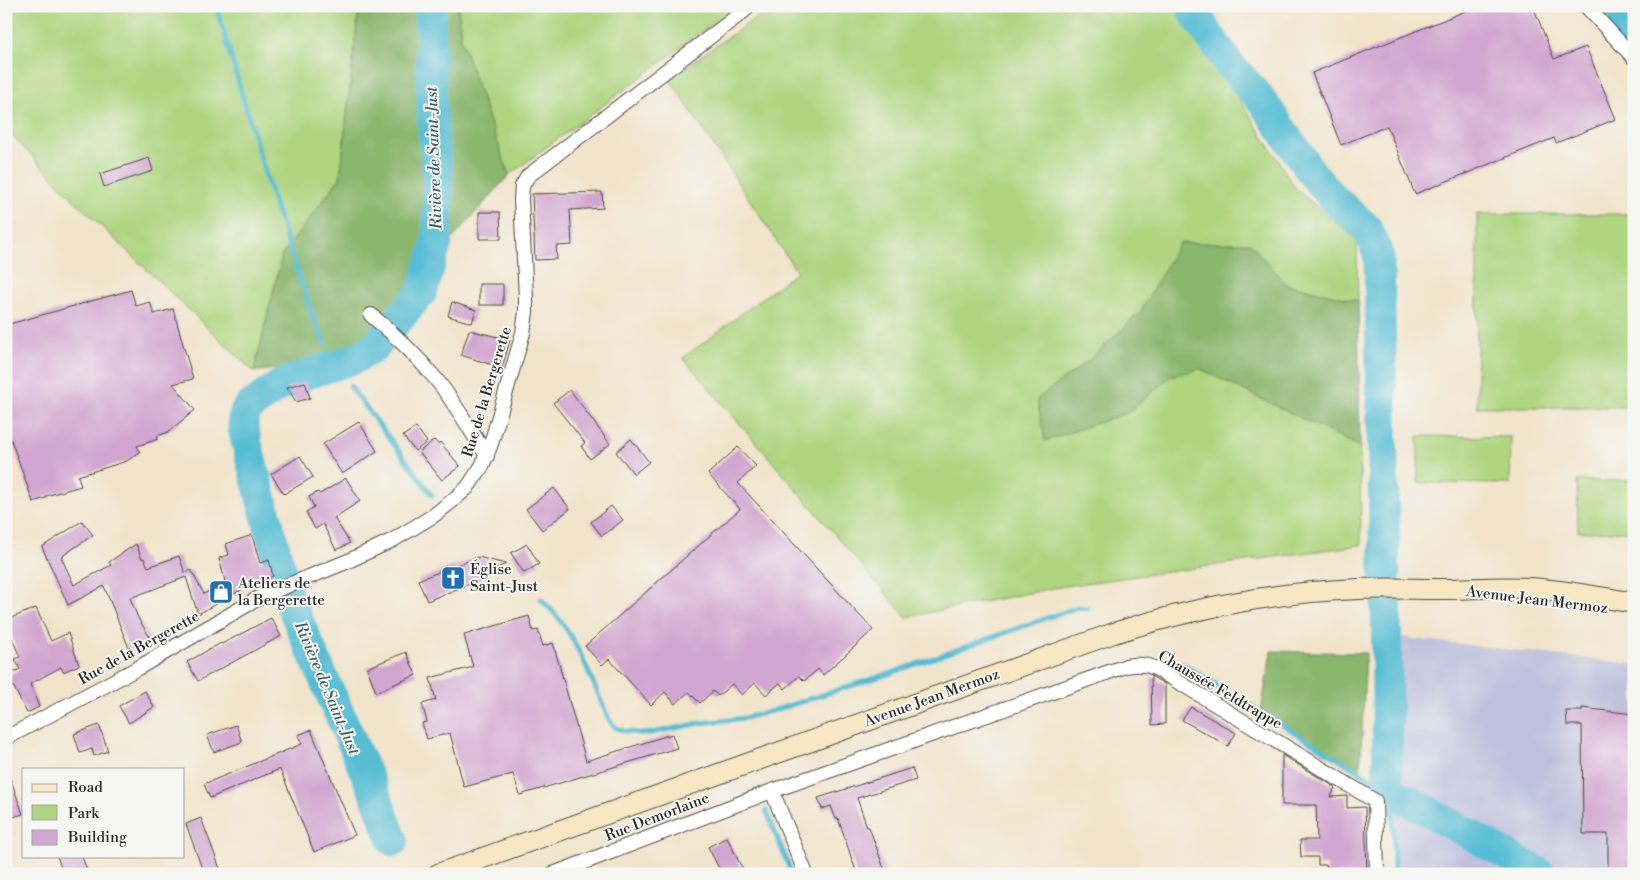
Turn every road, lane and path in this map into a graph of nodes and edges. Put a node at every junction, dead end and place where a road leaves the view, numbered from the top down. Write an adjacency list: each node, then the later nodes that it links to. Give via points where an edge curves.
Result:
1 (748, 6): 5 (street, Rue de la Bergerette, via 528,176 522,186 526,312 523,334)
2 (1586, 6): 3 (street)
3 (1634, 58)
4 (371, 315): 5 (street, via 436,379)
5 (487, 456): 9 (street, Rue de la Bergerette, via 467,488 433,516 393,540 273,591)
6 (1441, 589): 7 (main road, Avenue Jean Mermoz, via 1529,588); 8 (main road, Avenue Jean Mermoz, via 1596,606); 13 (main road, Avenue Jean Mermoz, via 1359,589 1297,594 1158,619)
7 (1634, 603)
8 (1634, 614)
9 (34, 724): 10 (street, Rue de la Bergerette); 11 (street, Rue de la Bergerette)
10 (6, 733)
11 (6, 738)
12 (772, 791): 14 (street, Rue Demorlaine); 15 (street); 16 (street, Chaussée Feldtrappe, via 1126,666 1144,664 1375,801)
13 (438, 874)
14 (553, 874)
15 (806, 874)
16 (1377, 874)

